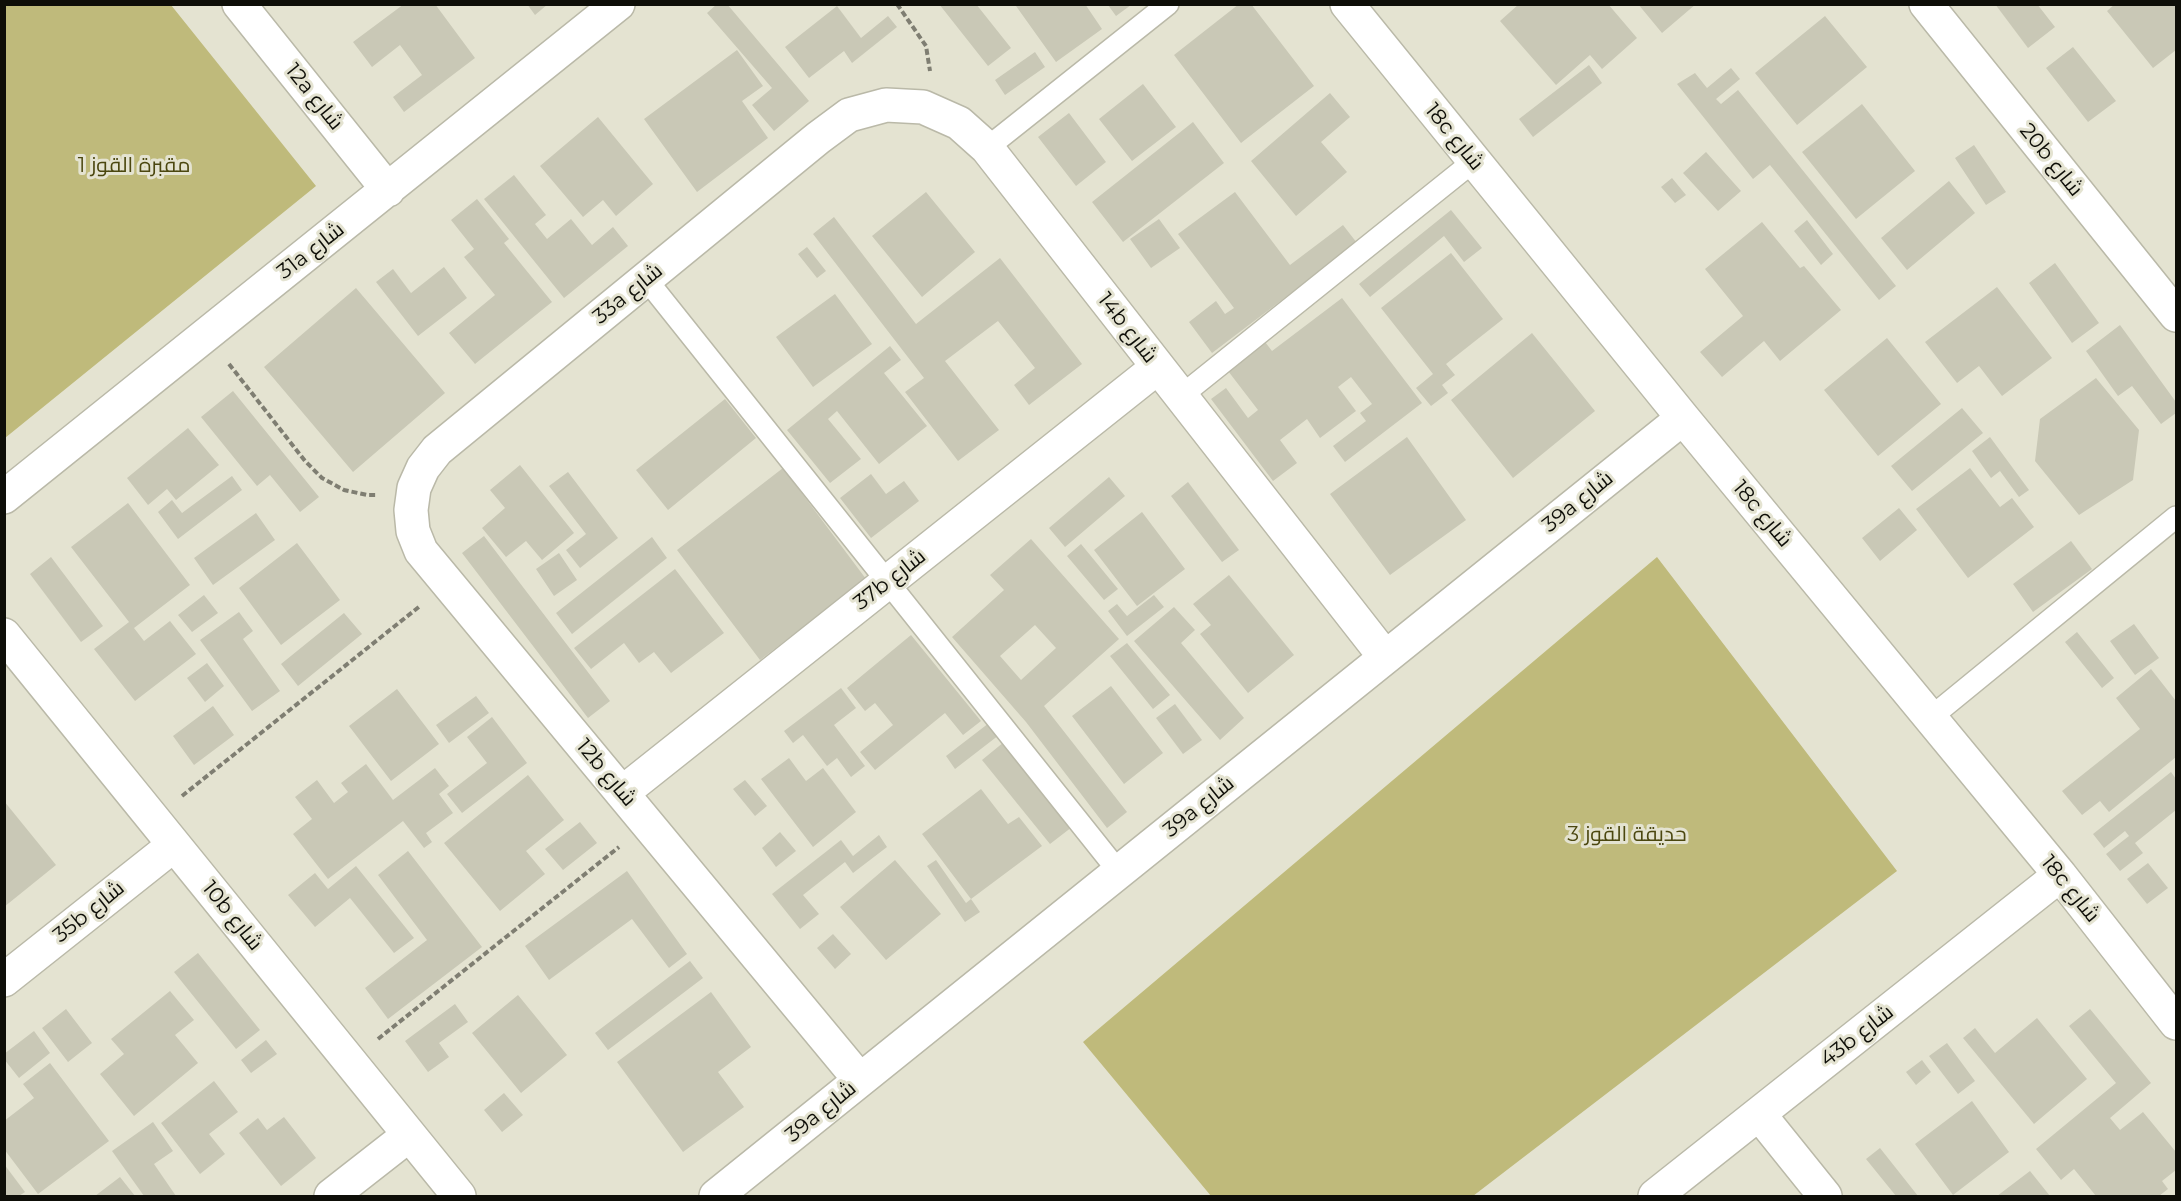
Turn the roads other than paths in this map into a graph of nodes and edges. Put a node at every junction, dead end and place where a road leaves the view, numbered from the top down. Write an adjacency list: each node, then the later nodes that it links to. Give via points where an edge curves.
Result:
1 (239, 4): 9 (street, 12a شارع)
2 (618, 4): 9 (street, 31a شارع)
3 (1168, 4): 7 (lane)
4 (1347, 4): 8 (street, 18c شارع)
5 (1926, 4): 11 (street, 20b شارع)
6 (818, 138): 7 (street, 14b شارع, via 849,115 885,105 923,107 958,123); 10 (street, 33a شارع)
7 (987, 148): 12 (street, 14b شارع)
8 (1474, 161): 13 (lane); 14 (street, 18c شارع)
9 (388, 190): 16 (street, 31a شارع)
10 (646, 279): 15 (street, 33a شارع); 18 (lane)
11 (2176, 315)
12 (1158, 367): 13 (street, 14b شارع); 18 (street, 37b شارع)
13 (1181, 396): 20 (street, 14b شارع)
14 (1683, 418): 20 (street, 39a شارع); 21 (street, 18c شارع)
15 (437, 450): 22 (street, 12b شارع, via 414,488 413,531 422,551)
16 (4, 497)
17 (2176, 517): 21 (lane)
18 (887, 582): 22 (street, 37b شارع); 24 (lane)
19 (4, 635): 23 (street, 10b شارع)
20 (1385, 657): 24 (street, 39a شارع)
21 (1930, 717): 25 (street, 18c شارع)
22 (622, 793): 28 (street, 12b شارع)
23 (174, 845): 26 (street, 35b شارع); 30 (street, 10b شارع)
24 (1119, 872): 28 (street, 39a شارع)
25 (2060, 875): 27 (street, 18c شارع); 29 (street, 43b شارع)
26 (4, 980)
27 (2176, 1023)
28 (860, 1080): 33 (street, 39a شارع)
29 (1759, 1114): 34 (street, 43b شارع); 35 (street)
30 (409, 1135): 31 (street); 32 (street, 10b شارع)
31 (332, 1197)
32 (459, 1197)
33 (716, 1197)
34 (1655, 1197)
35 (1826, 1197)

